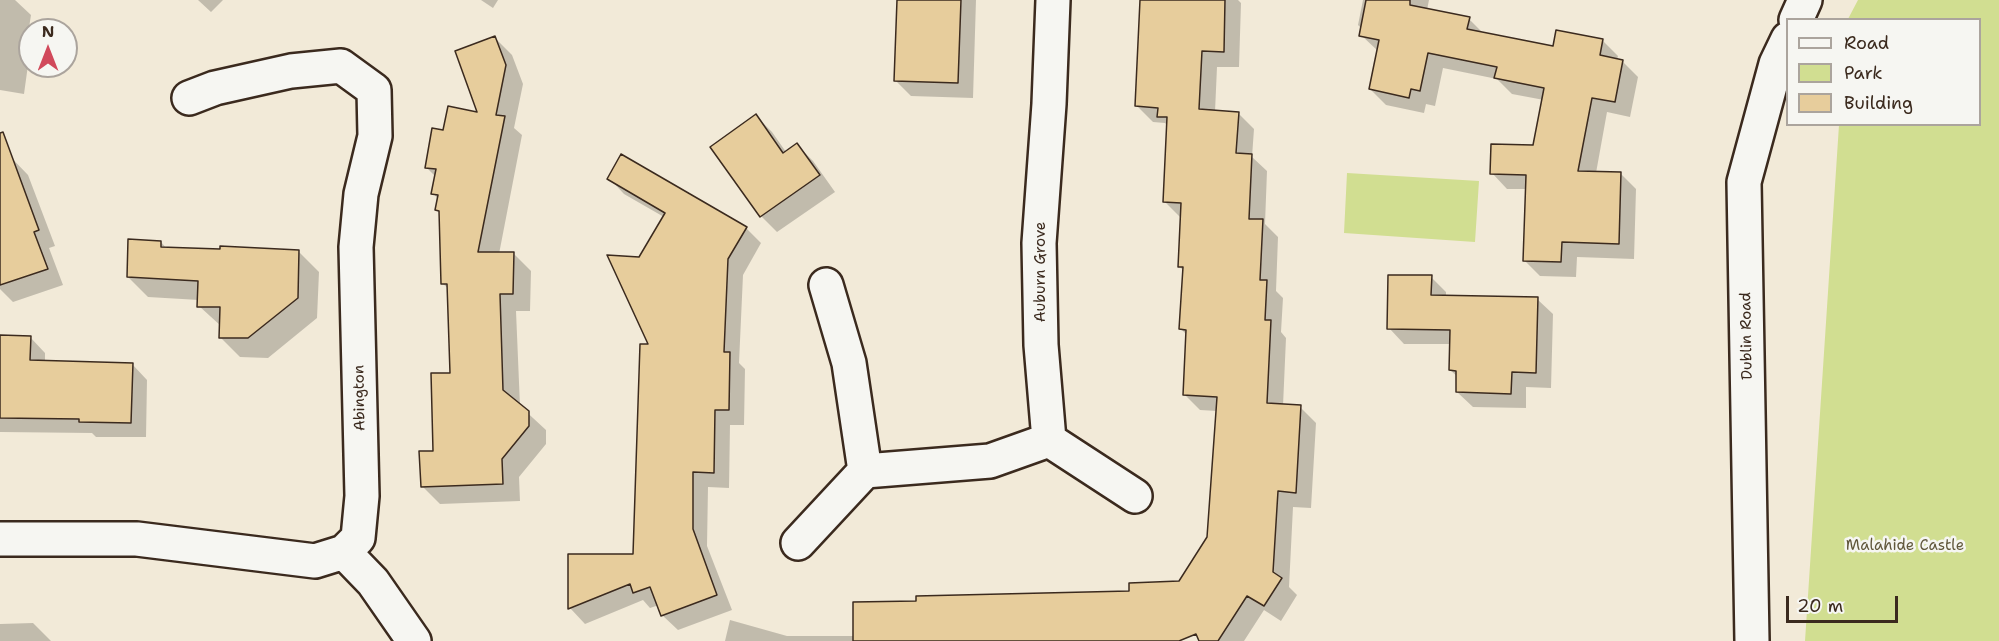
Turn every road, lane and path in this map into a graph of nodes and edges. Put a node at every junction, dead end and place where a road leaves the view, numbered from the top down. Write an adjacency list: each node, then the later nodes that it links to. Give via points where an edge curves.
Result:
1 (1053, 0): 5 (street, Auburn Grove, via 1039,243 1041,345)
2 (1786, 43): 12 (street, Dublin Road, via 1776,64 1744,182)
3 (189, 98): 10 (street, Abington, via 215,88 291,71 341,66 374,90 375,136 361,194 356,247 362,496 358,537)
4 (826, 285): 6 (street, via 849,363)
5 (1049, 440): 6 (street, via 990,461); 7 (street)
6 (865, 471): 9 (street)
7 (1135, 496)
8 (0, 539): 10 (street, via 137,539 315,561)
9 (798, 543)
10 (344, 552): 11 (street, via 373,582)
11 (414, 641)
12 (1752, 641)

